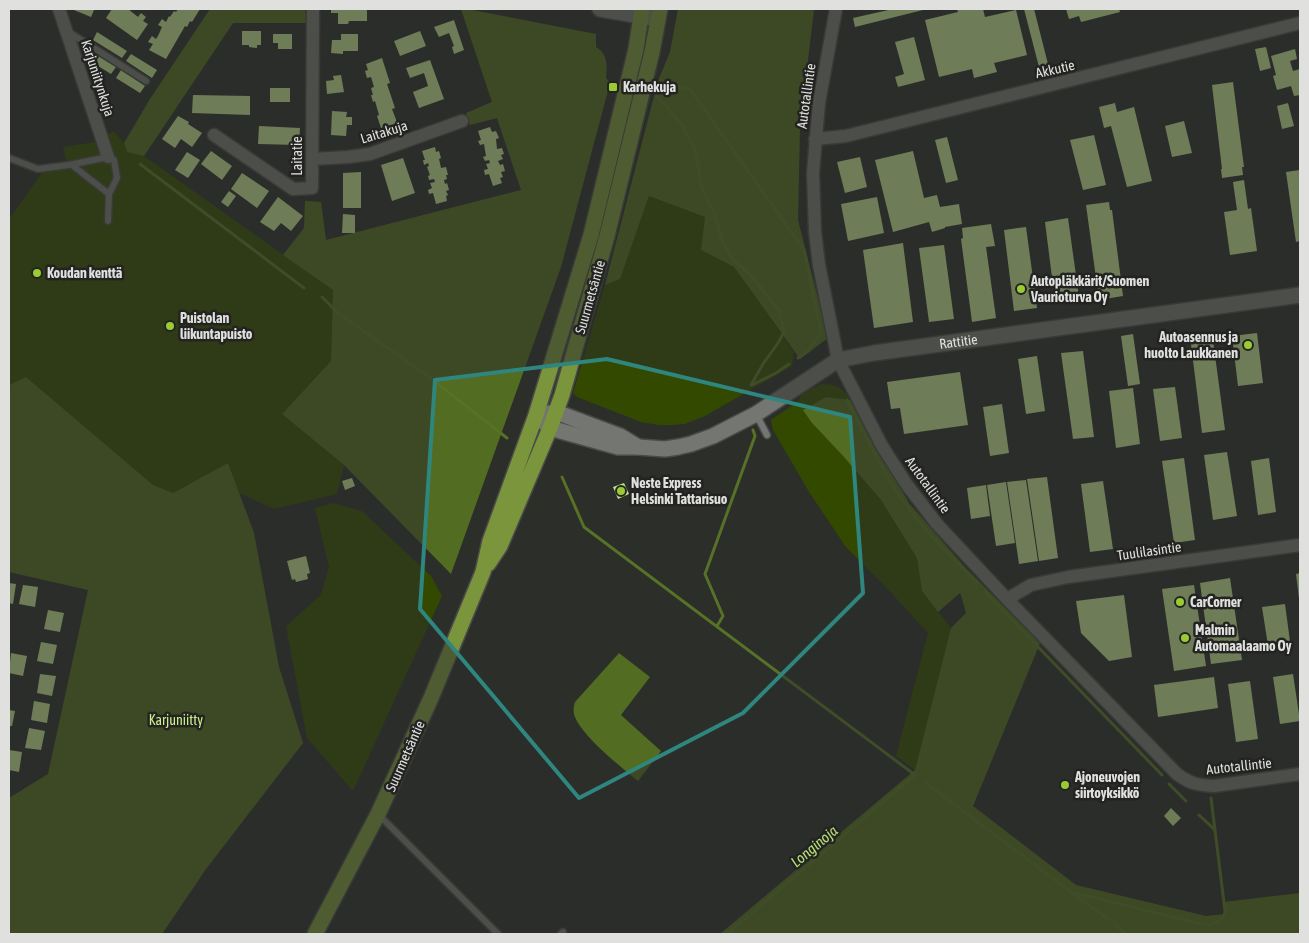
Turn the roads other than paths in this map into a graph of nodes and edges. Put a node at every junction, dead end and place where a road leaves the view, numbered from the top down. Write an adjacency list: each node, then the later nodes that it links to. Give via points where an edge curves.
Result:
1 (59, 9): 8 (street, Karjuniitynkuja)
2 (313, 9): 15 (street, Laitatie)
3 (600, 9): 5 (street)
4 (836, 9): 12 (street, Autotallintie)
5 (642, 12): 6 (street); 23 (main road, Suurmetsäntie, via 591,236)
6 (659, 14): 21 (main road, Suurmetsäntie, via 608,236)
7 (1300, 23): 12 (street, Akkutie, via 846,136)
8 (66, 30): 9 (lane); 13 (street, Karjuniitynkuja)
9 (146, 81)
10 (462, 121): 15 (street, Laitakuja, via 370,154)
11 (214, 135): 15 (street, Laitatie, via 293,189 312,188)
12 (815, 138): 20 (street, Autotallintie, via 813,173 818,264)
13 (108, 157): 16 (lane); 17 (lane, via 114,160 117,178)
14 (9, 158): 16 (lane, via 38,169)
15 (312, 159)
16 (72, 165): 17 (lane)
17 (109, 194): 18 (lane)
18 (108, 222)
19 (1300, 295): 20 (street, Rattitie)
20 (838, 360): 22 (street, Rattitie); 29 (street, Autotallintie, via 882,446 907,485 937,524)
21 (556, 412): 23 (street, Rattitie); 24 (main road, Suurmetsäntie); 26 (street, Rattitie, via 620,436)
22 (756, 414): 25 (lane); 26 (street, Rattitie, via 690,444 665,449)
23 (536, 415): 24 (street, Rattitie); 28 (main road, Suurmetsäntie, via 490,541)
24 (550, 428): 26 (street, Rattitie, via 618,447); 28 (main road, Suurmetsäntie, via 500,546)
25 (767, 434)
26 (638, 447)
27 (1300, 545): 29 (street, Tuulilasintie, via 1068,577 1031,585)
28 (483, 572): 31 (main road, Suurmetsäntie)
29 (1007, 599): 30 (street, Autotallintie, via 1189,783 1214,786)
30 (1300, 774)
31 (378, 814): 32 (main road, Suurmetsäntie); 33 (lane)
32 (316, 934)
33 (498, 934)

